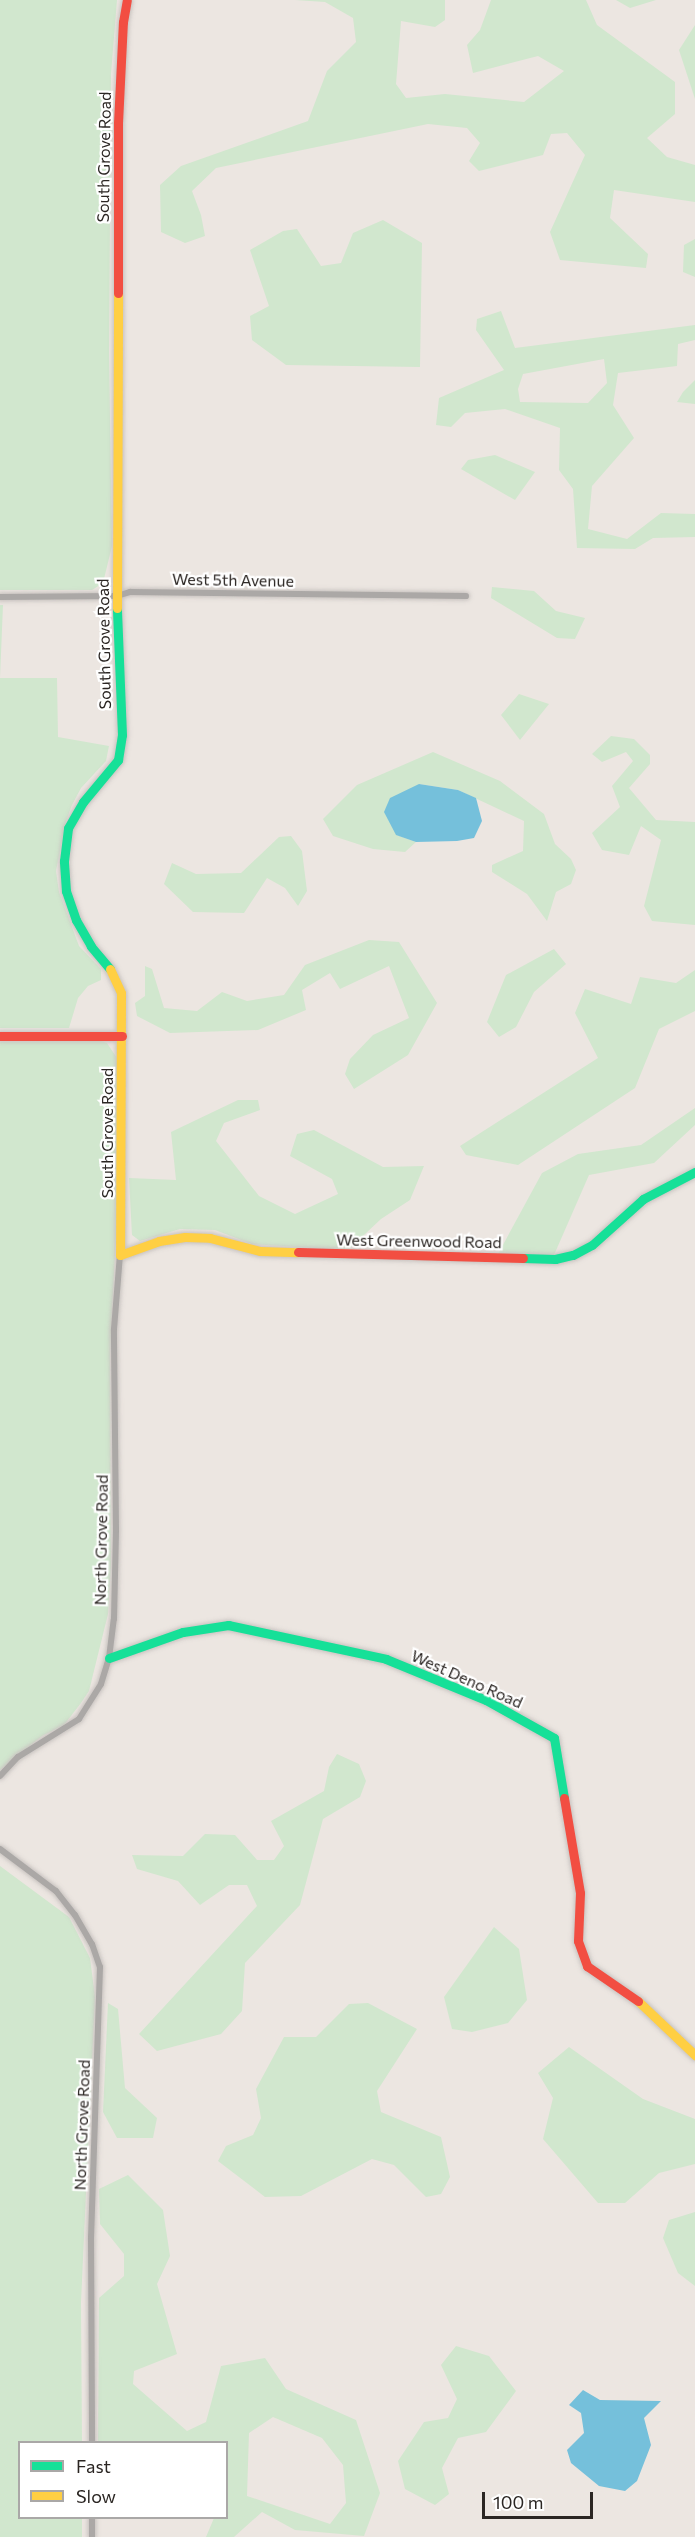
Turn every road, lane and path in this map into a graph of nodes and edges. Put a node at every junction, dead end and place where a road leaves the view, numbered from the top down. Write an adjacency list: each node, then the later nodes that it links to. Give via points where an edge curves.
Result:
1 (127, 0): 2 (street, South Grove Road, via 118,123)
2 (117, 596): 3 (street, West 5th Avenue, via 130,592); 4 (street, West 5th Avenue); 6 (street, South Grove Road, via 122,735 118,760 83,802 68,828 64,861 66,891 76,920 110,969 121,993)
3 (466, 596)
4 (0, 597)
5 (0, 1035): 6 (street)
6 (122, 1036): 8 (street, South Grove Road)
7 (695, 1172): 8 (street, West Greenwood Road, via 643,1199 592,1245 555,1259 260,1251 210,1238 185,1237 159,1240)
8 (120, 1255): 9 (street, North Grove Road, via 114,1329 116,1530)
9 (109, 1658): 10 (street, North Grove Road, via 101,1684 79,1719 18,1757); 12 (street, West Deno Road, via 183,1632 228,1625 386,1659 486,1700 554,1738 580,1893 578,1941 587,1966 635,1999)
10 (0, 1776)
11 (0, 1850): 13 (street, North Grove Road, via 56,1891 92,1944 100,1967 92,2200)
12 (695, 2055)
13 (92, 2441)
14 (92, 2519): 15 (street)
15 (92, 2537)

